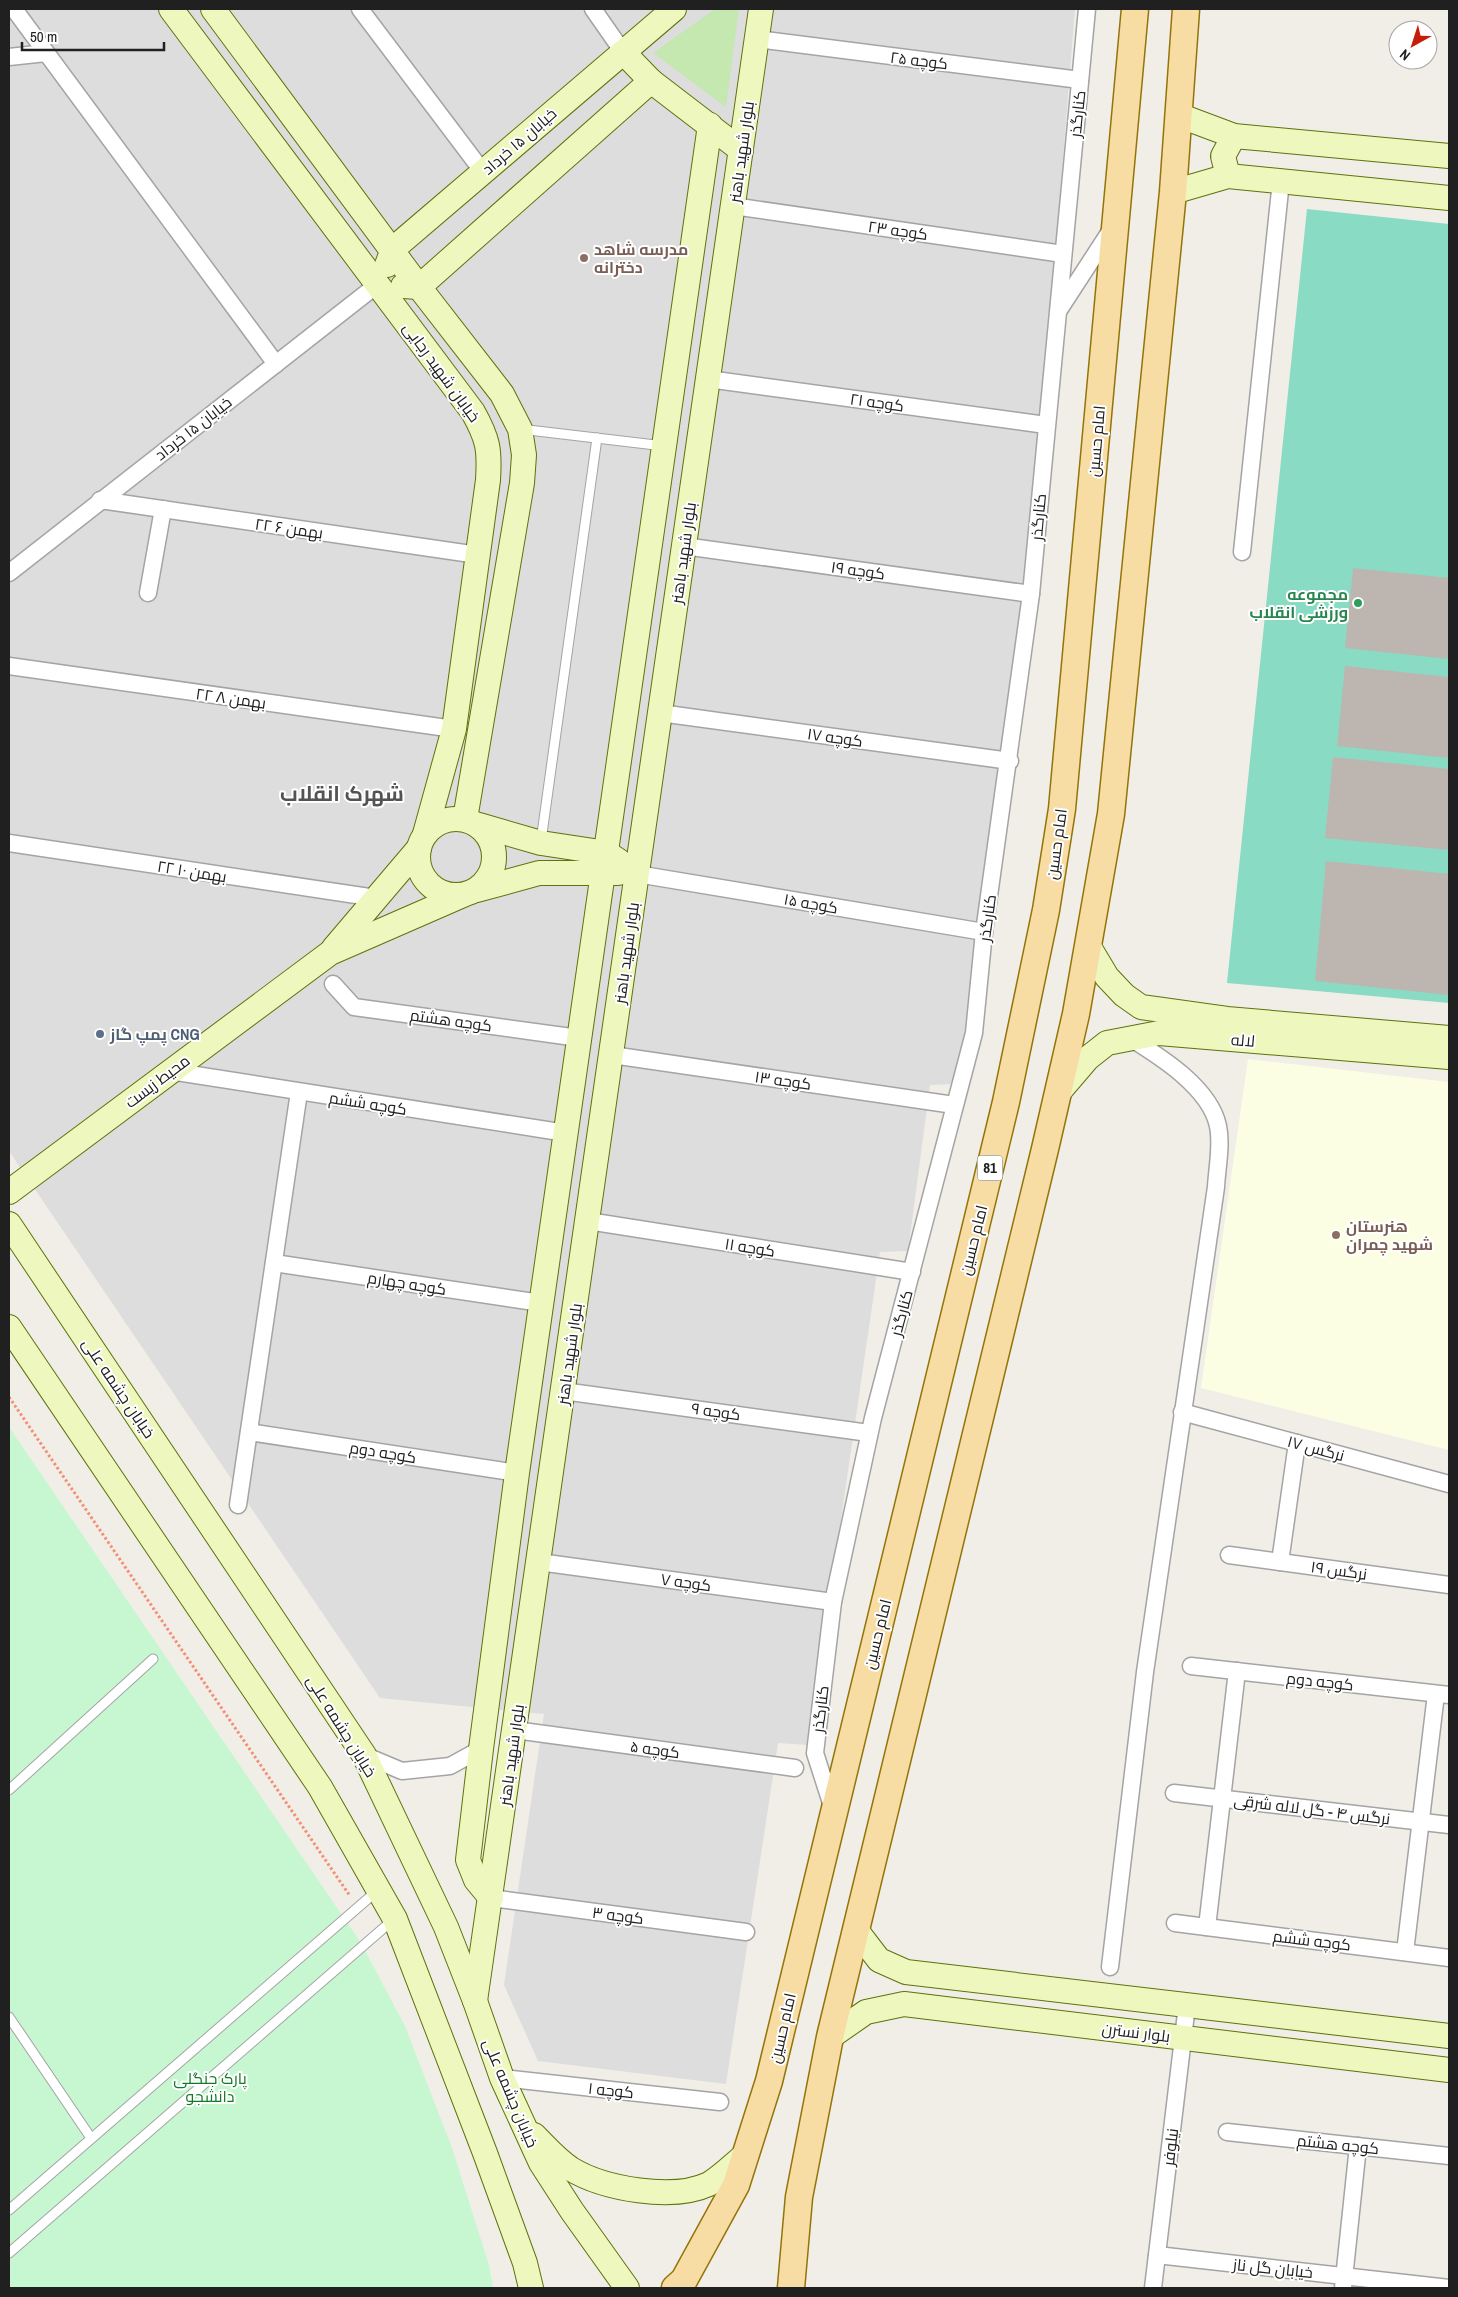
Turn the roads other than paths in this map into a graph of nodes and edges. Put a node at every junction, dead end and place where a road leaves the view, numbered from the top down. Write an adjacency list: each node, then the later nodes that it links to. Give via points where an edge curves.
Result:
1 (14, 9): 13 (street)
2 (171, 9): 31 (street, خیابان شهید رجایی)
3 (213, 9): 29 (street, خیابان شهید رجایی)
4 (360, 9): 22 (street)
5 (593, 9): 12 (street)
6 (674, 9): 12 (street, خیابان ۱۵ خرداد)
7 (761, 9): 11 (street, بلوار شهید باهنر)
8 (1087, 9): 15 (street, کنارگذر)
9 (1135, 9): 28 (main road, امام حسین / 81)
10 (1186, 9): 17 (main road)
11 (757, 39): 15 (street, کوچه ۲۵); 20 (street, بلوار شهید باهنر)
12 (623, 52): 16 (street); 22 (street, خیابان ۱۵ خرداد)
13 (46, 53): 14 (street); 34 (street)
14 (9, 57)
15 (1080, 80): 30 (street, کنارگذر)
16 (651, 81): 18 (street); 32 (street)
17 (1178, 115): 19 (street); 25 (main road)
18 (710, 125): 20 (street); 39 (street, بلوار شهید باهنر)
19 (1234, 136): 21 (street); 23 (street, via 1223,156)
20 (741, 150): 27 (street, بلوار شهید باهنر)
21 (1449, 156)
22 (483, 172): 29 (street, خیابان ۱۵ خرداد)
23 (1228, 176): 24 (street); 25 (street)
24 (1281, 182): 26 (street); 43 (street)
25 (1173, 192): 61 (main road, via 1111,814)
26 (1449, 198)
27 (733, 206): 30 (street, کوچه ۲۳); 35 (street, بلوار شهید باهنر)
28 (1116, 224): 33 (street); 106 (main road, امام حسین / 81, via 1062,809 1046,910 1006,1102)
29 (393, 249): 31 (street, خیابان ۱۵ خرداد); 32 (street, خیابان شهید رجایی)
30 (1064, 254): 33 (street, کنارگذر)
31 (378, 284): 32 (street); 34 (street, خیابان ۱۵ خرداد); 44 (street, خیابان شهید رجایی, via 473,412 486,435 488,480)
32 (419, 287): 37 (street, خیابان شهید رجایی, via 502,394)
33 (1058, 312): 36 (street, کنارگذر)
34 (276, 364): 40 (street, خیابان ۱۵ خرداد)
35 (708, 379): 36 (street, کوچه ۲۱); 42 (street, بلوار شهید باهنر)
36 (1046, 425): 47 (street, کنارگذر)
37 (520, 429): 38 (lane); 52 (street, خیابان شهید رجایی, via 524,454 522,483)
38 (597, 438): 39 (lane); 55 (lane)
39 (664, 446): 56 (street, بلوار شهید باهنر)
40 (100, 500): 41 (street, ۲۲ بهمن ۶); 45 (street, خیابان ۱۵ خرداد)
41 (163, 509): 44 (street, ۲۲ بهمن ۶); 46 (street)
42 (684, 546): 47 (street, کوچه ۱۹); 49 (street, بلوار شهید باهنر)
43 (1242, 552)
44 (478, 555): 50 (street, خیابان شهید رجایی)
45 (9, 573)
46 (148, 593)
47 (1032, 594): 51 (street, کنارگذر)
48 (9, 666): 50 (street, ۲۲ بهمن ۸)
49 (660, 712): 51 (street, کوچه ۱۷); 57 (street, بلوار شهید باهنر)
50 (454, 729): 53 (street, خیابان شهید رجایی)
51 (1010, 761): 60 (street, کنارگذر)
52 (472, 822): 53 (street, via 450,819 436,824); 55 (street); 58 (street, via 489,836 495,850 494,865 488,879)
53 (422, 841): 58 (street, via 418,863 434,888 448,895); 59 (street, محیط زیست)
54 (9, 843): 59 (street, ۲۲ بهمن ۱۰)
55 (541, 843): 56 (street)
56 (605, 862): 57 (street); 58 (street, محیط زیست, via 539,872); 65 (street, بلوار شهید باهنر)
57 (637, 874): 60 (street, کوچه ۱۵); 68 (street, بلوار شهید باهنر)
58 (470, 892): 62 (street, محیط زیست)
59 (376, 898): 62 (street, محیط زیست)
60 (984, 932): 73 (street, کنارگذر, via 974,1033)
61 (1089, 947): 64 (street, لاله, via 1107,977); 72 (main road)
62 (330, 953): 70 (street, محیط زیست)
63 (333, 984): 65 (street, کوچه هشتم, via 354,1007)
64 (1141, 1007): 66 (street, via 1131,1012 1127,1019); 67 (street, لاله, via 1227,1019)
65 (580, 1038): 74 (street, بلوار شهید باهنر)
66 (1130, 1038): 69 (street, لاله, via 1159,1033); 72 (street, لاله, via 1107,1042 1088,1058); 83 (street, via 1158,1055 1187,1079 1206,1100 1218,1125 1216,1187)
67 (1449, 1038)
68 (612, 1055): 73 (street, کوچه ۱۳); 76 (street, بلوار شهید باهنر)
69 (1449, 1057)
70 (170, 1071): 71 (street, کوچه ششم); 75 (street, محیط زیست)
71 (298, 1092): 74 (street, کوچه ششم); 78 (street)
72 (1058, 1093): 114 (main road)
73 (954, 1105): 79 (street, کنارگذر)
74 (566, 1133): 80 (street, بلوار شهید باهنر)
75 (9, 1192)
76 (588, 1221): 79 (street, کوچه ۱۱); 82 (street, بلوار شهید باهنر)
77 (9, 1224): 101 (street, خیابان چشمه علی)
78 (274, 1263): 80 (street, کوچه چهارم); 84 (street)
79 (912, 1272): 85 (street, کنارگذر)
80 (541, 1303): 87 (street, بلوار شهید باهنر)
81 (9, 1327): 109 (street, via 320,1787)
82 (563, 1391): 85 (street, کوچه ۹); 91 (street, بلوار شهید باهنر)
83 (1182, 1412): 86 (street, نرگس ۱۷); 118 (street, via 1145,1672)
84 (249, 1432): 87 (street, کوچه دوم); 89 (street)
85 (869, 1433): 94 (street, کنارگذر)
86 (1297, 1443): 88 (street, نرگس ۱۷); 92 (street)
87 (517, 1473): 100 (street, بلوار شهید باهنر)
88 (1449, 1484)
89 (238, 1505)
90 (1229, 1555): 92 (street, نرگس ۱۹)
91 (539, 1562): 94 (street, کوچه ۷); 99 (street, بلوار شهید باهنر)
92 (1280, 1562): 93 (street, نرگس ۱۹)
93 (1449, 1585)
94 (833, 1602): 106 (street, کنارگذر, via 815,1753)
95 (153, 1659): 103 (lane)
96 (1191, 1666): 97 (street, کوچه دوم)
97 (1237, 1671): 98 (street, کوچه دوم); 105 (street)
98 (1443, 1694): 107 (street)
99 (515, 1730): 102 (street, کوچه ۵); 110 (street, بلوار شهید باهنر)
100 (481, 1749): 101 (street, via 450,1766 402,1771); 110 (street, بلوار شهید باهنر, via 468,1860 476,1880)
101 (364, 1755): 119 (street, خیابان چشمه علی, via 435,1902)
102 (794, 1768)
103 (9, 1790)
104 (1174, 1793): 105 (street, نرگس ۴ - گل لاله شرقی)
105 (1222, 1798): 107 (street, نرگس ۴ - گل لاله شرقی); 113 (street)
106 (834, 1811): 132 (main road, امام حسین / 81, via 770,2082)
107 (1422, 1822): 108 (street, نرگس ۴ - گل لاله شرقی); 116 (street)
108 (1449, 1825)
109 (378, 1890): 111 (street); 130 (lane)
110 (491, 1898): 115 (street, کوچه ۳); 119 (street, بلوار شهید باهنر)
111 (395, 1919): 135 (lane); 138 (street, via 485,2153)
112 (1175, 1923): 113 (street, کوچه ششم)
113 (1207, 1927): 116 (street, کوچه ششم)
114 (856, 1930): 120 (street, بلوار نسترن, via 879,1960 906,1972); 123 (main road)
115 (746, 1932)
116 (1405, 1952): 117 (street, کوچه ششم)
117 (1449, 1958)
118 (1110, 1967)
119 (475, 2001): 126 (street, خیابان چشمه علی)
120 (1187, 2005): 122 (street, بلوار نسترن); 124 (street, نیلوفر)
121 (9, 2017): 130 (lane)
122 (1449, 2036)
123 (830, 2037): 124 (street, بلوار نسترن, via 866,2012 904,2004); 141 (main road, via 799,2197)
124 (1183, 2038): 125 (street, بلوار نسترن); 136 (street, نیلوفر)
125 (1449, 2070)
126 (502, 2078): 127 (street, کوچه ۱); 128 (street, خیابان چشمه علی)
127 (720, 2102)
128 (522, 2124): 132 (street, via 572,2169 603,2183 627,2189 653,2192 708,2184); 139 (street, خیابان چشمه علی, via 541,2163)
129 (1227, 2132): 131 (street, کوچه هشتم)
130 (91, 2138): 134 (lane)
131 (1358, 2146): 133 (street, کوچه هشتم); 137 (street)
132 (745, 2156): 140 (main road, امام حسین / 81, via 736,2184 708,2238 684,2280)
133 (1449, 2156)
134 (9, 2210)
135 (9, 2253)
136 (1157, 2255): 137 (street, خیابان گل ناز); 142 (street, نیلوفر)
137 (1344, 2282): 143 (street, خیابان گل ناز)
138 (531, 2288)
139 (627, 2288)
140 (675, 2288)
141 (791, 2288)
142 (1153, 2288)
143 (1449, 2288)

